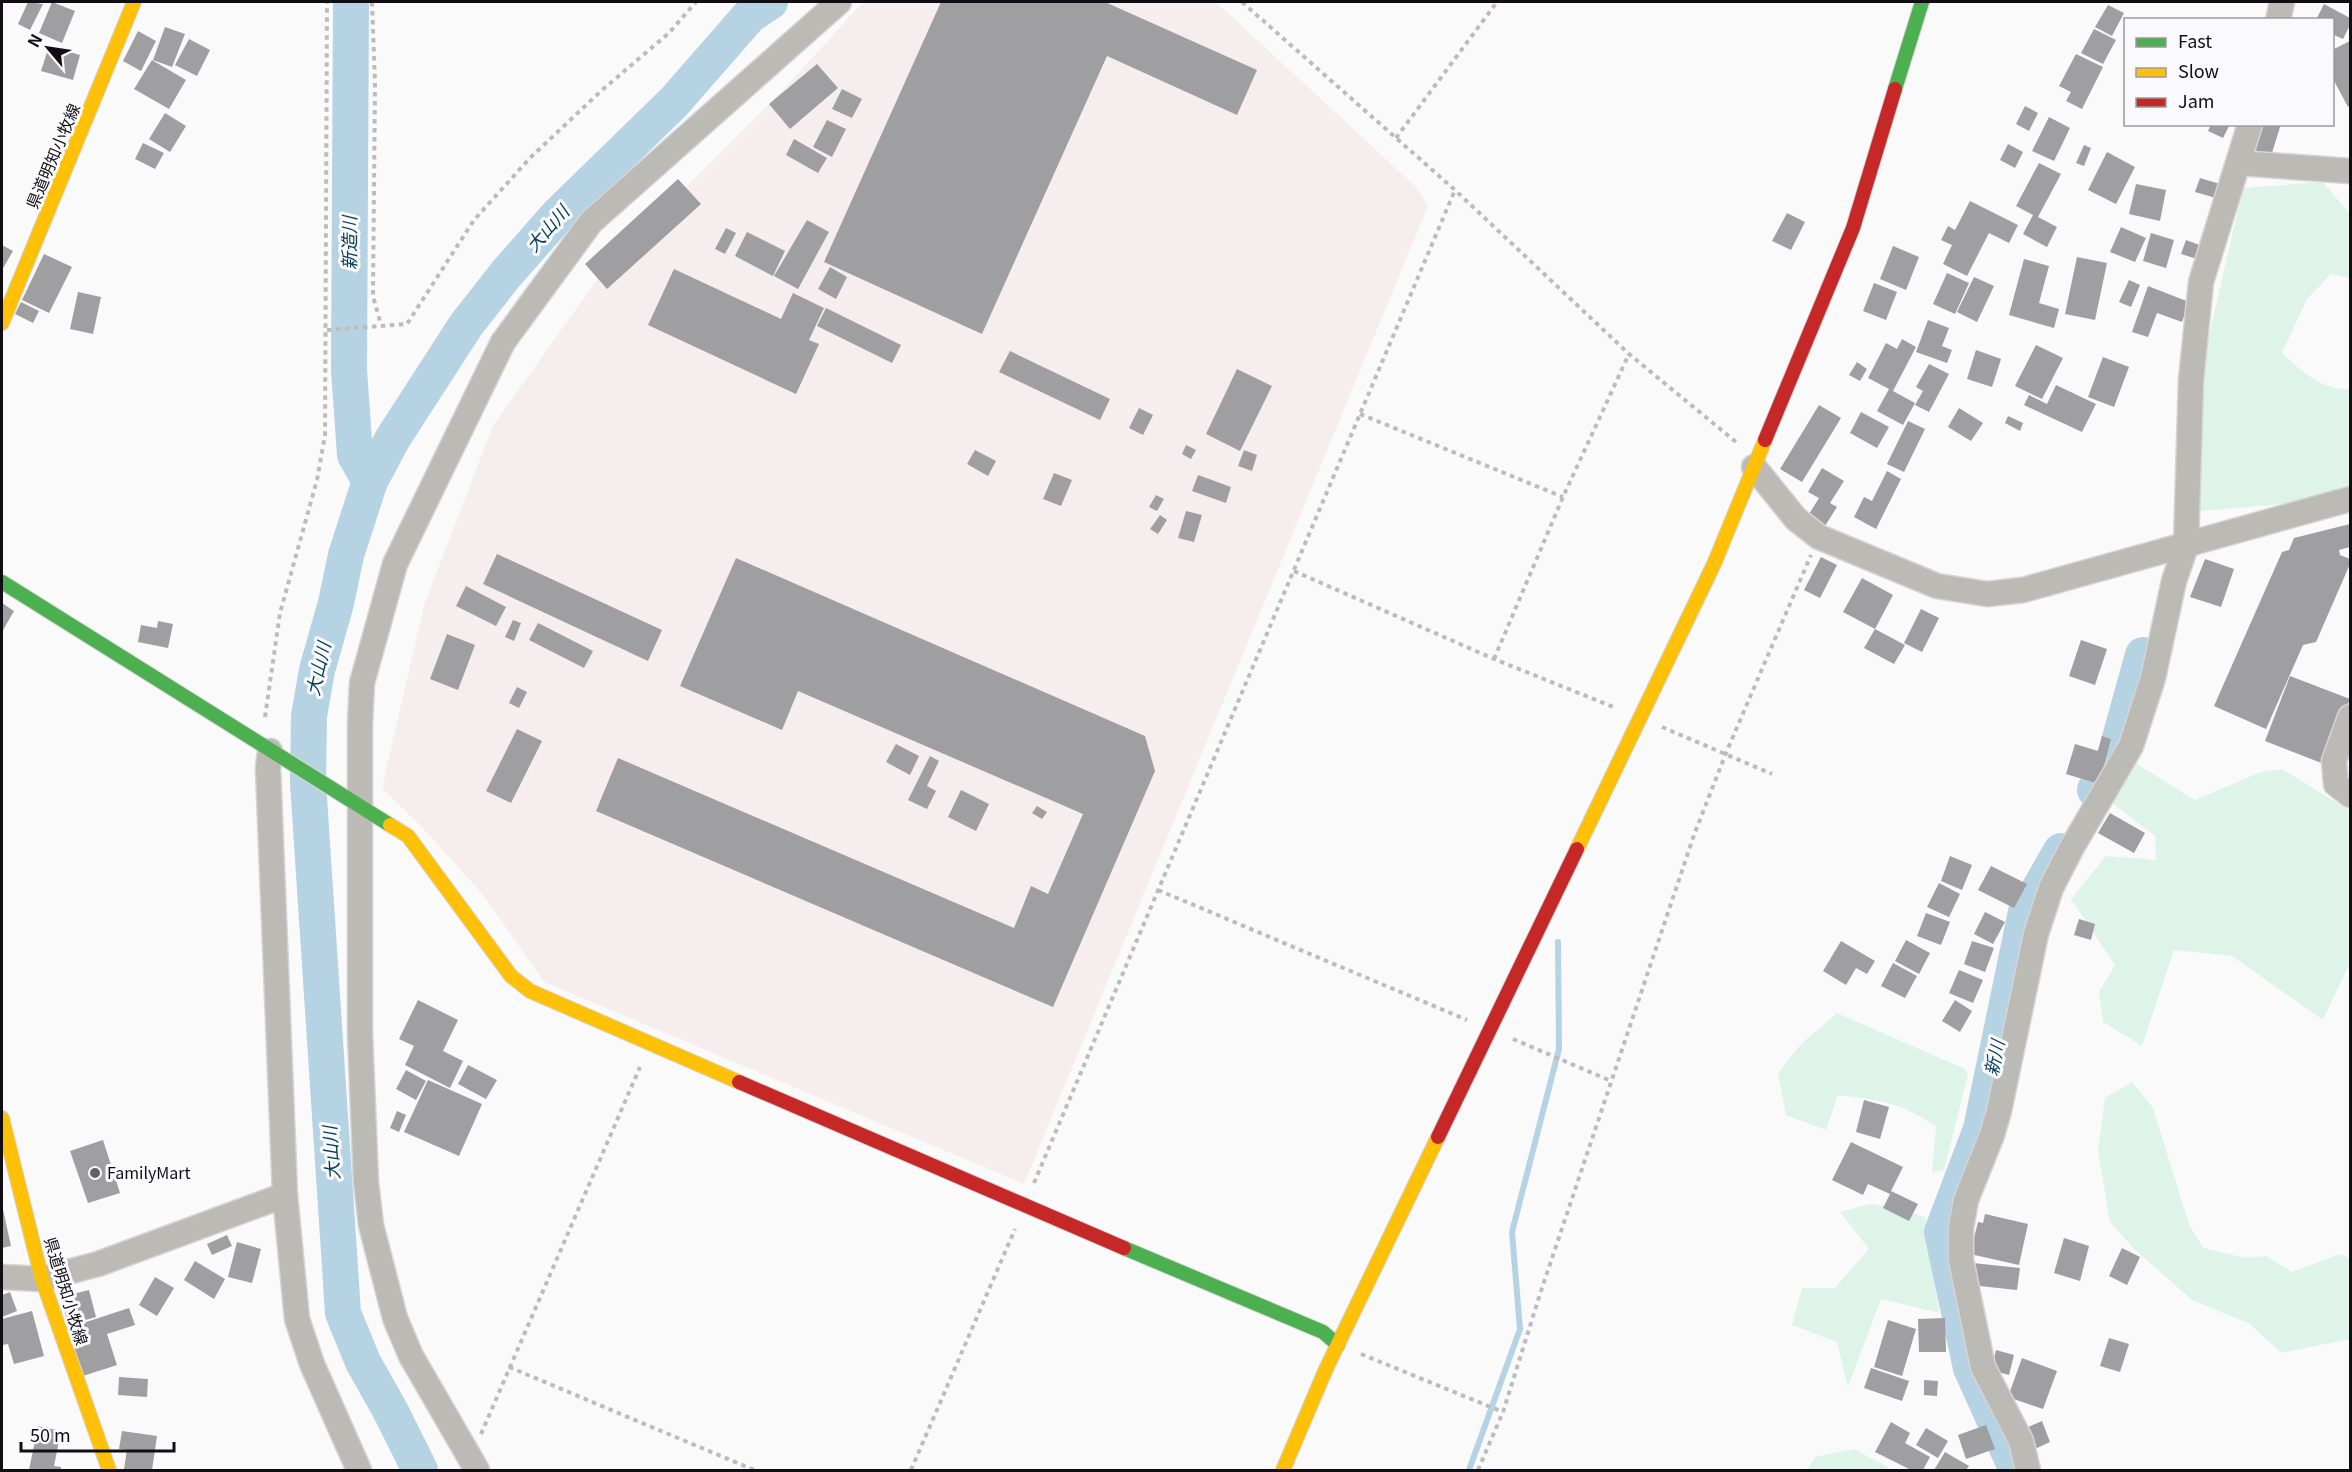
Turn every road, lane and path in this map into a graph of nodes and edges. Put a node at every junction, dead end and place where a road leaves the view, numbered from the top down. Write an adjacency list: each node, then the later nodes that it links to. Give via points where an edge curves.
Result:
1 (134, 2): 16 (street, 県道明知小牧線)
2 (327, 2): 18 (path)
3 (372, 2): 17 (path, via 373,296)
4 (696, 2): 17 (path, via 669,33 530,158 474,220 407,324)
5 (839, 2): 35 (street, via 591,222 503,342 395,564 362,683)
6 (1242, 2): 12 (path)
7 (1497, 2): 12 (path)
8 (1922, 2): 21 (street, via 1853,228)
9 (2282, 2): 10 (street)
10 (2278, 18)
11 (2249, 126): 13 (street)
12 (1396, 138): 15 (path)
13 (2239, 163): 14 (street); 25 (street, via 2201,282 2191,380)
14 (2350, 171)
15 (1455, 190): 19 (path); 20 (path)
16 (2, 322)
17 (381, 325): 18 (path)
18 (327, 330): 31 (path, via 325,435 317,480 280,613)
19 (1629, 354): 21 (path, via 1744,449); 22 (path)
20 (1360, 414): 22 (path); 26 (path)
21 (1754, 467): 24 (street, via 1796,519); 29 (street, via 1714,564)
22 (1563, 497): 28 (path)
23 (2350, 499): 25 (street)
24 (1819, 537): 25 (street, via 1937,586 1987,594 2023,590); 32 (path)
25 (2186, 546): 56 (street, via 2174,581 2154,678 2131,747 2071,849 2042,915 1999,1111 1966,1200 1961,1228 1960,1260 1983,1366 2021,1441)
26 (1294, 571): 28 (path); 36 (path)
27 (2, 582): 31 (street)
28 (1494, 659): 29 (path)
29 (1639, 717): 32 (path); 37 (street)
30 (2350, 717): 34 (street, via 2334,761 2336,784)
31 (266, 747): 35 (street); 41 (street)
32 (1726, 753): 33 (path); 39 (path)
33 (1772, 774)
34 (2350, 795)
35 (359, 804): 38 (street, via 408,836 512,976 530,991); 51 (street, via 360,1034 371,1225 395,1318 411,1356)
36 (1158, 890): 37 (path); 42 (path)
37 (1489, 1029): 39 (path); 45 (street)
38 (650, 1044): 42 (street); 46 (path)
39 (1611, 1081): 47 (path)
40 (2, 1118): 44 (street, 県道明知小牧線)
41 (285, 1195): 44 (street, via 98,1264); 50 (street, via 297,1319 312,1364)
42 (1025, 1207): 45 (street, via 1323,1332); 53 (path)
43 (2, 1277): 44 (street)
44 (42, 1279): 49 (street, 県道明知小牧線)
45 (1338, 1345): 47 (path); 54 (street)
46 (509, 1367): 48 (path); 52 (path)
47 (1503, 1412): 55 (path)
48 (480, 1436)
49 (109, 1470)
50 (359, 1470)
51 (477, 1470)
52 (754, 1470)
53 (911, 1470)
54 (1283, 1470)
55 (1478, 1470)
56 (2028, 1470)

